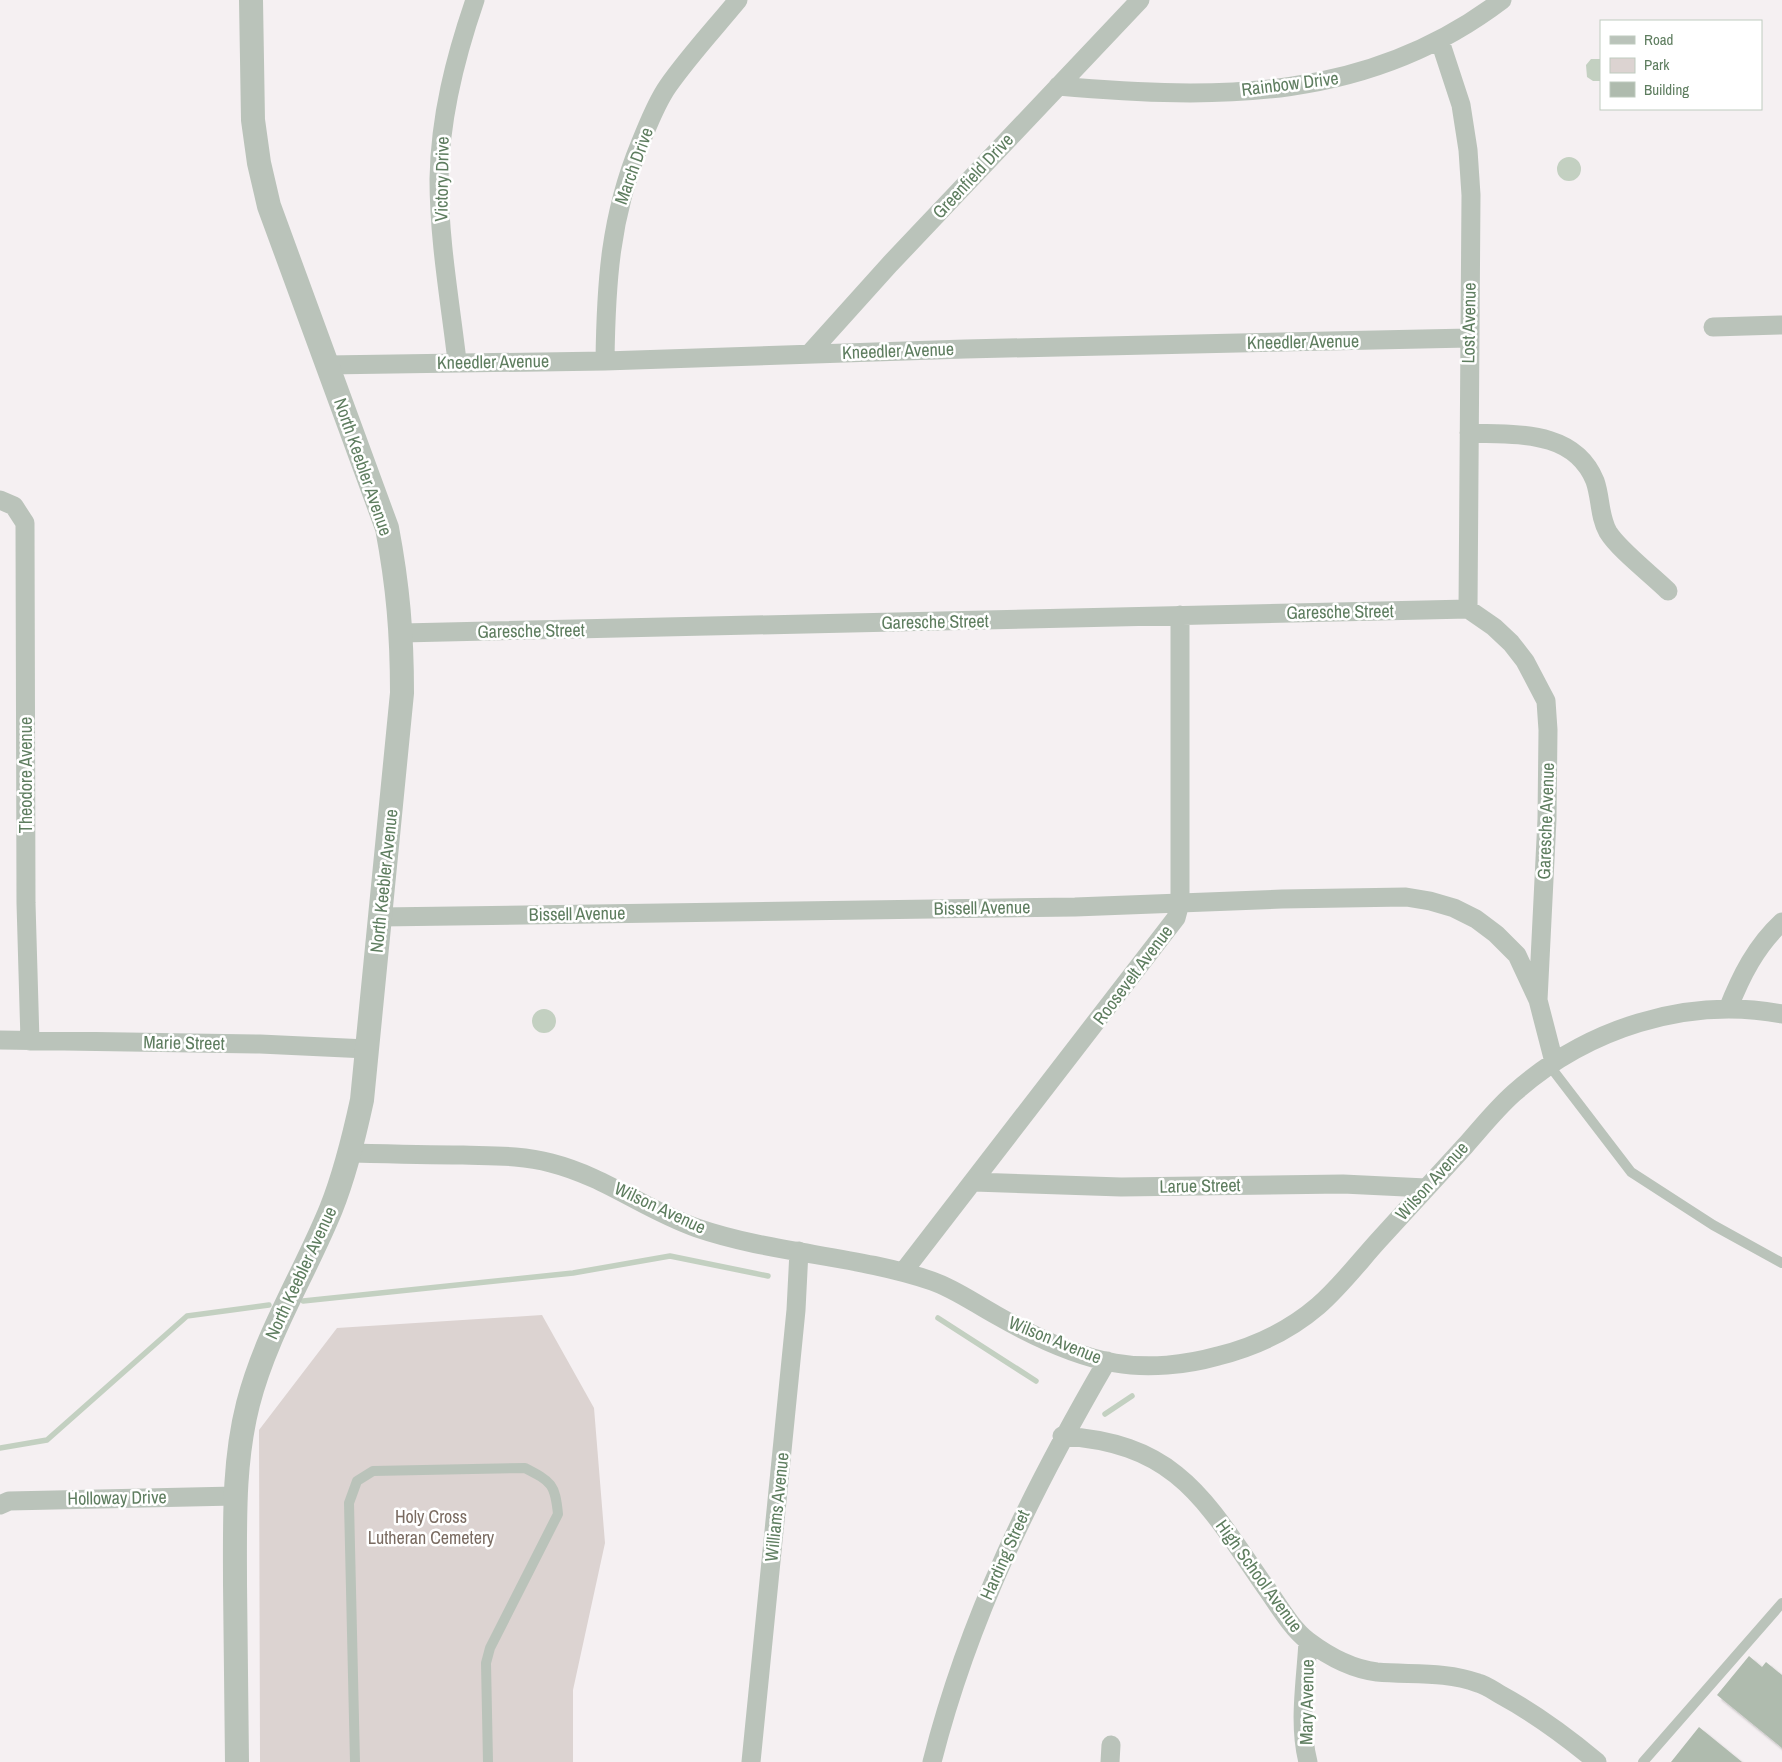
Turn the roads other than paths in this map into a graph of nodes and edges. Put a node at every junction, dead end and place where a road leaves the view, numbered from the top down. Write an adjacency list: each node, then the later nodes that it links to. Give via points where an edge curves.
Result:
1 (250, 0): 14 (street, North Keebler Avenue, via 252,104 259,163 269,206)
2 (475, 0): 12 (street, Victory Drive, via 449,86 439,178 440,221)
3 (738, 0): 13 (street, March Drive, via 668,87 629,170 610,247)
4 (1140, 0): 7 (street, Greenfield Drive)
5 (1502, 0): 6 (street, Rainbow Drive)
6 (1440, 41): 7 (street, Rainbow Drive, via 1355,75 1290,88 1185,93); 10 (street, Lost Avenue, via 1461,104 1468,150 1471,195)
7 (1058, 86): 11 (street, Greenfield Drive)
8 (1782, 325): 9 (street)
9 (1713, 327)
10 (1469, 338): 11 (street, Kneedler Avenue); 15 (street, Lost Avenue)
11 (809, 354): 13 (street, Kneedler Avenue)
12 (457, 361): 13 (street, Kneedler Avenue); 14 (street, Kneedler Avenue)
13 (605, 361)
14 (327, 365): 20 (street, North Keebler Avenue, via 387,528 398,583)
15 (1469, 432): 17 (street, via 1541,436 1573,451 1594,480 1602,518 1609,533); 18 (street, Lost Avenue)
16 (0, 500): 28 (street, Theodore Avenue, via 19,510 25,523 26,904)
17 (1668, 591)
18 (1468, 609): 19 (street, Garesche Street); 24 (street, Garesche Avenue, via 1511,643 1546,701 1547,819)
19 (1180, 615): 20 (street, Garesche Street); 21 (street, Roosevelt Avenue)
20 (402, 633): 22 (street, North Keebler Avenue, via 402,693)
21 (1180, 903): 22 (street, Bissell Avenue); 24 (street, Bissell Avenue, via 1406,898 1430,901 1454,908 1496,934 1517,955); 32 (street, Roosevelt Avenue, via 1176,918)
22 (380, 917): 29 (street, North Keebler Avenue)
23 (1782, 922): 25 (street, via 1754,955)
24 (1538, 1000): 30 (street, Garesche Avenue)
25 (1728, 1009): 26 (street, Wilson Avenue); 30 (street, Wilson Avenue, via 1655,1018 1588,1042)
26 (1782, 1014)
27 (0, 1040): 28 (street, Marie Street)
28 (30, 1041): 29 (street, Marie Street)
29 (367, 1049): 31 (street, North Keebler Avenue, via 362,1100)
30 (1551, 1064): 33 (street, Wilson Avenue, via 1510,1096); 35 (lane, via 1631,1172 1714,1225)
31 (350, 1153): 34 (street, Wilson Avenue, via 514,1156 546,1161 611,1184 660,1212 695,1227 735,1239); 39 (street, North Keebler Avenue, via 331,1210 261,1361 239,1449)
32 (974, 1182): 33 (street, Larue Street, via 1121,1187 1343,1184); 36 (street, Roosevelt Avenue)
33 (1426, 1188): 37 (street, Wilson Avenue, via 1320,1304 1278,1332 1217,1357 1181,1364 1152,1365)
34 (800, 1251): 36 (street, Wilson Avenue); 46 (street, Williams Avenue)
35 (1782, 1263)
36 (903, 1272): 37 (street, Wilson Avenue, via 958,1292 1039,1336)
37 (1107, 1360): 38 (street, Harding Street)
38 (1062, 1436): 42 (street, High School Avenue, via 1098,1440 1141,1452 1186,1482 1205,1501 1298,1632); 47 (street, Harding Street, via 992,1581 962,1658)
39 (235, 1496): 40 (street, Holloway Drive, via 10,1501); 43 (street, North Keebler Avenue)
40 (0, 1504)
41 (1782, 1603): 50 (lane)
42 (1308, 1641): 48 (street, Mary Avenue, via 1303,1722); 49 (street, High School Avenue, via 1350,1665 1479,1683 1522,1706)
43 (237, 1762)
44 (355, 1762): 45 (lane, via 349,1503 357,1480 373,1472 525,1468 545,1478 556,1492 558,1514 490,1648 486,1663)
45 (488, 1762)
46 (751, 1762)
47 (932, 1762)
48 (1308, 1762)
49 (1597, 1762)
50 (1643, 1762)

